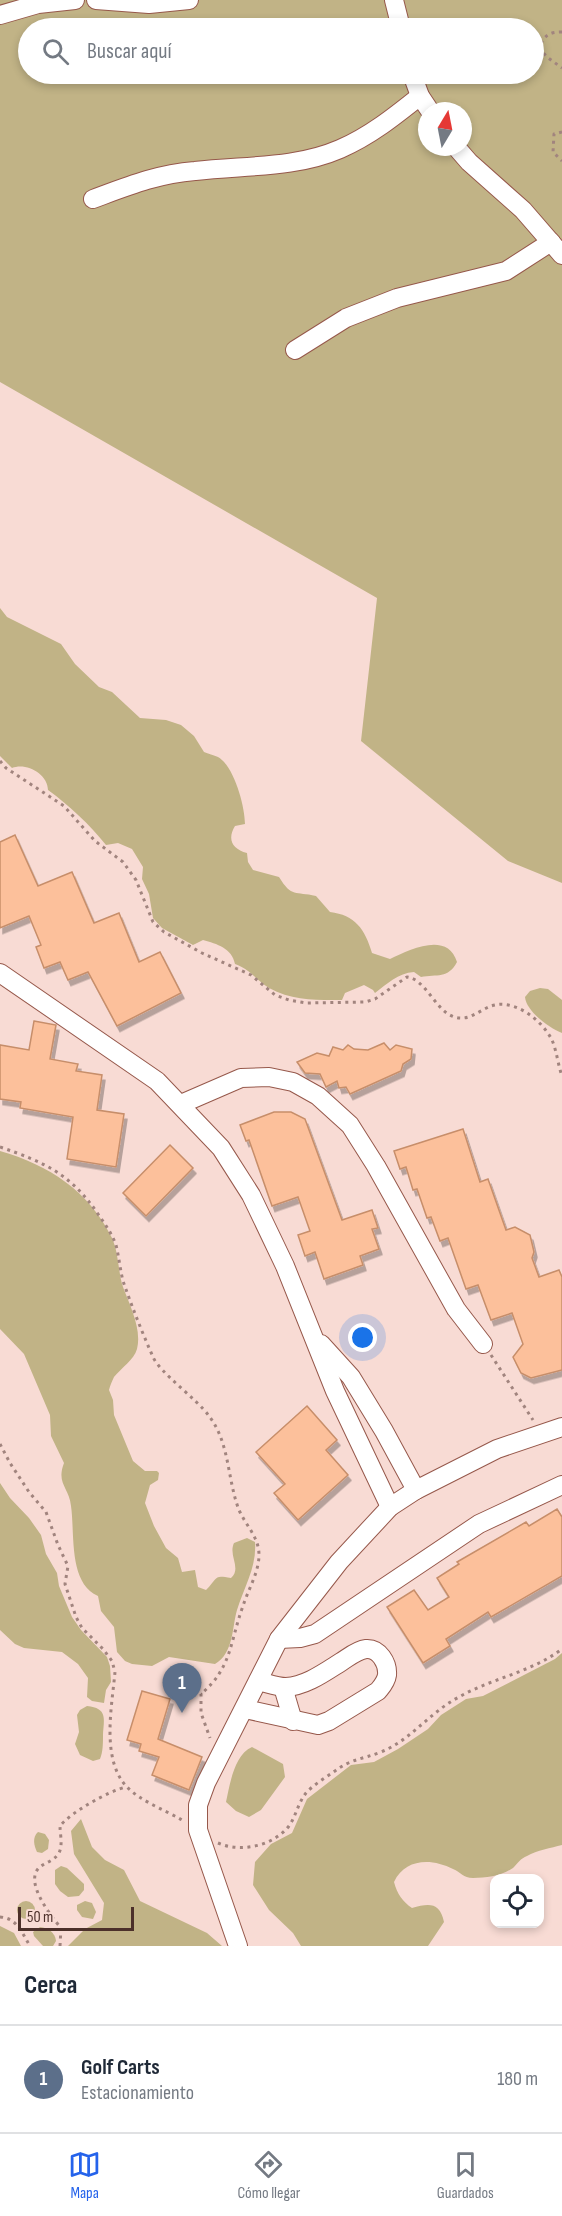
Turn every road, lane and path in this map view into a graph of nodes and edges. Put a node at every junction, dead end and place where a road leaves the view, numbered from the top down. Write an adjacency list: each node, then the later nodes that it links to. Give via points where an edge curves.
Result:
1 (75, 0): 5 (street, via 38,4)
2 (96, 0): 3 (street, via 149,4)
3 (189, 0)
4 (394, 0): 6 (street)
5 (0, 15)
6 (398, 18)
7 (562, 32): 8 (path, via 551,32)
8 (544, 37)
9 (544, 54): 10 (path)
10 (562, 68)
11 (416, 84): 12 (street)
12 (424, 102)
13 (418, 108): 17 (street, via 338,150 289,164 155,176)
14 (562, 132): 16 (path, via 554,134 553,152)
15 (464, 156): 18 (street, via 524,210)
16 (562, 161)
17 (93, 199)
18 (556, 248): 19 (street, via 506,271 397,298 346,318)
19 (295, 350)
20 (0, 761): 22 (path, via 64,806 95,841 123,862 136,880 153,922 164,932 251,975 275,995 307,1003 365,1002 408,977 418,982 449,1015 458,1018 468,1018 492,1006 514,1006 546,1031)
21 (0, 973): 23 (street, via 157,1080)
22 (562, 1076)
23 (181, 1104): 25 (street, via 221,1148 251,1195); 26 (street, via 241,1078 268,1077 293,1082 318,1096 350,1125 456,1309)
24 (0, 1147): 38 (path, via 49,1167 72,1181 85,1195 116,1245 126,1288 154,1360 210,1416 224,1443 234,1496 258,1542 259,1557 223,1669)
25 (312, 1334): 31 (street, via 351,1377); 32 (street)
26 (483, 1344): 28 (path)
27 (562, 1427): 28 (street)
28 (542, 1432): 31 (street, via 497,1449)
29 (0, 1444): 42 (path, via 28,1492 46,1512 68,1566 64,1584 76,1617 112,1661 115,1672 110,1744 118,1773)
30 (562, 1485): 33 (street, via 479,1524 315,1634)
31 (416, 1490): 32 (street)
32 (390, 1507): 33 (street, via 339,1562)
33 (279, 1639): 35 (street)
34 (562, 1649): 43 (path, via 543,1662 458,1697 414,1733 381,1752 345,1763 307,1792 288,1827 257,1846 228,1847)
35 (258, 1681): 37 (street); 39 (street)
36 (190, 1683): 38 (path)
37 (283, 1687): 40 (street); 40 (street, via 307,1682 368,1649 377,1652 386,1666 385,1683 378,1691 329,1721 318,1725)
38 (201, 1694): 41 (path, via 201,1713)
39 (245, 1709): 40 (street); 41 (street)
40 (293, 1721)
41 (217, 1759): 43 (street, via 200,1797)
42 (128, 1788): 43 (path); 46 (path, via 125,1786 65,1819 60,1826 59,1853 39,1868 35,1876 45,1909 61,1928)
43 (198, 1830): 47 (street)
44 (0, 1917): 45 (path, via 17,1925)
45 (30, 1946)
46 (60, 1946)
47 (238, 1946)

